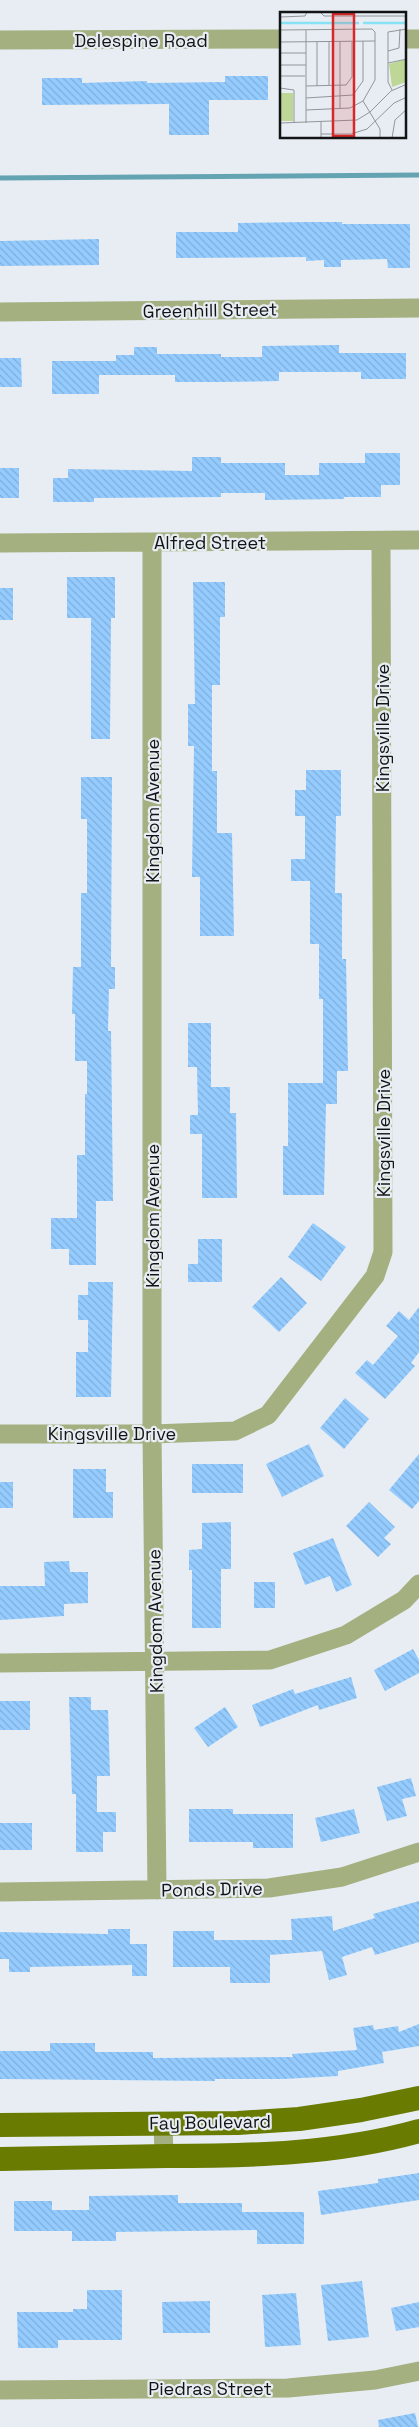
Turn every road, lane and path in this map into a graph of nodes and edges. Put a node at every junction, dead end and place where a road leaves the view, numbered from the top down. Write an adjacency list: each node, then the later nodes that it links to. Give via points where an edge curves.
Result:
1 (280, 39): 4 (street, Delespine Road)
2 (406, 39): 3 (street)
3 (419, 39)
4 (0, 40)
5 (419, 308): 6 (street, Greenhill Street)
6 (0, 312)
7 (419, 540): 8 (street, Alfred Street)
8 (381, 541): 9 (street, Alfred Street); 12 (street, Kingsville Drive, via 383,1252 375,1276 268,1415 235,1431)
9 (152, 542): 10 (street, Alfred Street); 12 (street, Kingdom Avenue)
10 (0, 543)
11 (0, 1434): 12 (street, Kingsville Drive)
12 (152, 1434): 14 (street, Kingdom Avenue)
13 (419, 1584): 14 (street, via 404,1600 346,1635 270,1660)
14 (155, 1662): 15 (street); 17 (street, Kingdom Avenue)
15 (0, 1664)
16 (419, 1852): 17 (street, Ponds Drive, via 342,1877 269,1888)
17 (157, 1890): 18 (street, Ponds Drive)
18 (0, 1892)
19 (419, 2098): 20 (main road, Fay Boulevard, via 299,2119)
20 (162, 2123): 21 (main road, Fay Boulevard); 23 (street)
21 (0, 2125)
22 (419, 2131): 23 (main road, Fay Boulevard, via 306,2151 242,2156)
23 (164, 2156): 24 (main road, Fay Boulevard)
24 (0, 2159)
25 (419, 2371): 26 (street, Piedras Street, via 375,2380 288,2388)
26 (0, 2390)

